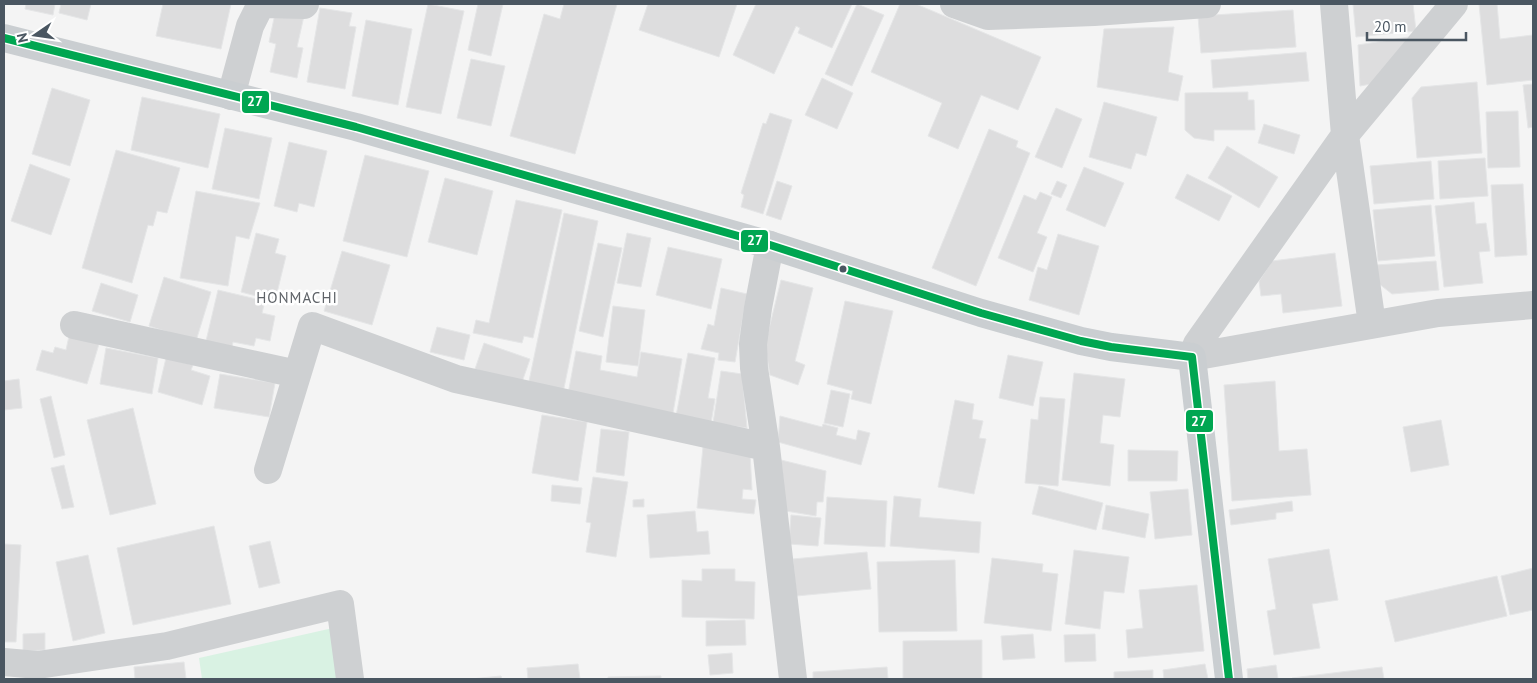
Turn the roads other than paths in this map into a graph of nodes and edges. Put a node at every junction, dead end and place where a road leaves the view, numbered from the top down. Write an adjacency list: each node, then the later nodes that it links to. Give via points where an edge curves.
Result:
1 (261, 4): 9 (street, via 250,26)
2 (268, 4): 3 (street)
3 (304, 4)
4 (954, 4): 5 (street, via 988,16)
5 (1207, 4)
6 (1334, 4): 10 (street)
7 (1454, 4): 10 (street)
8 (4, 38): 9 (main road)
9 (231, 96): 11 (main road, via 356,127)
10 (1345, 135): 13 (street); 15 (street, via 1196,344)
11 (770, 245): 15 (main road, via 1081,342); 17 (street, via 753,344)
12 (1533, 305): 13 (street, via 1438,313)
13 (1372, 324): 15 (street)
14 (74, 325): 16 (street)
15 (1192, 357): 22 (main road)
16 (297, 374): 17 (street, via 312,326 456,379); 18 (street)
17 (766, 447): 21 (street)
18 (268, 470)
19 (4, 662): 20 (street, via 38,665 167,646 340,604)
20 (350, 679)
21 (793, 679)
22 (1229, 679)

